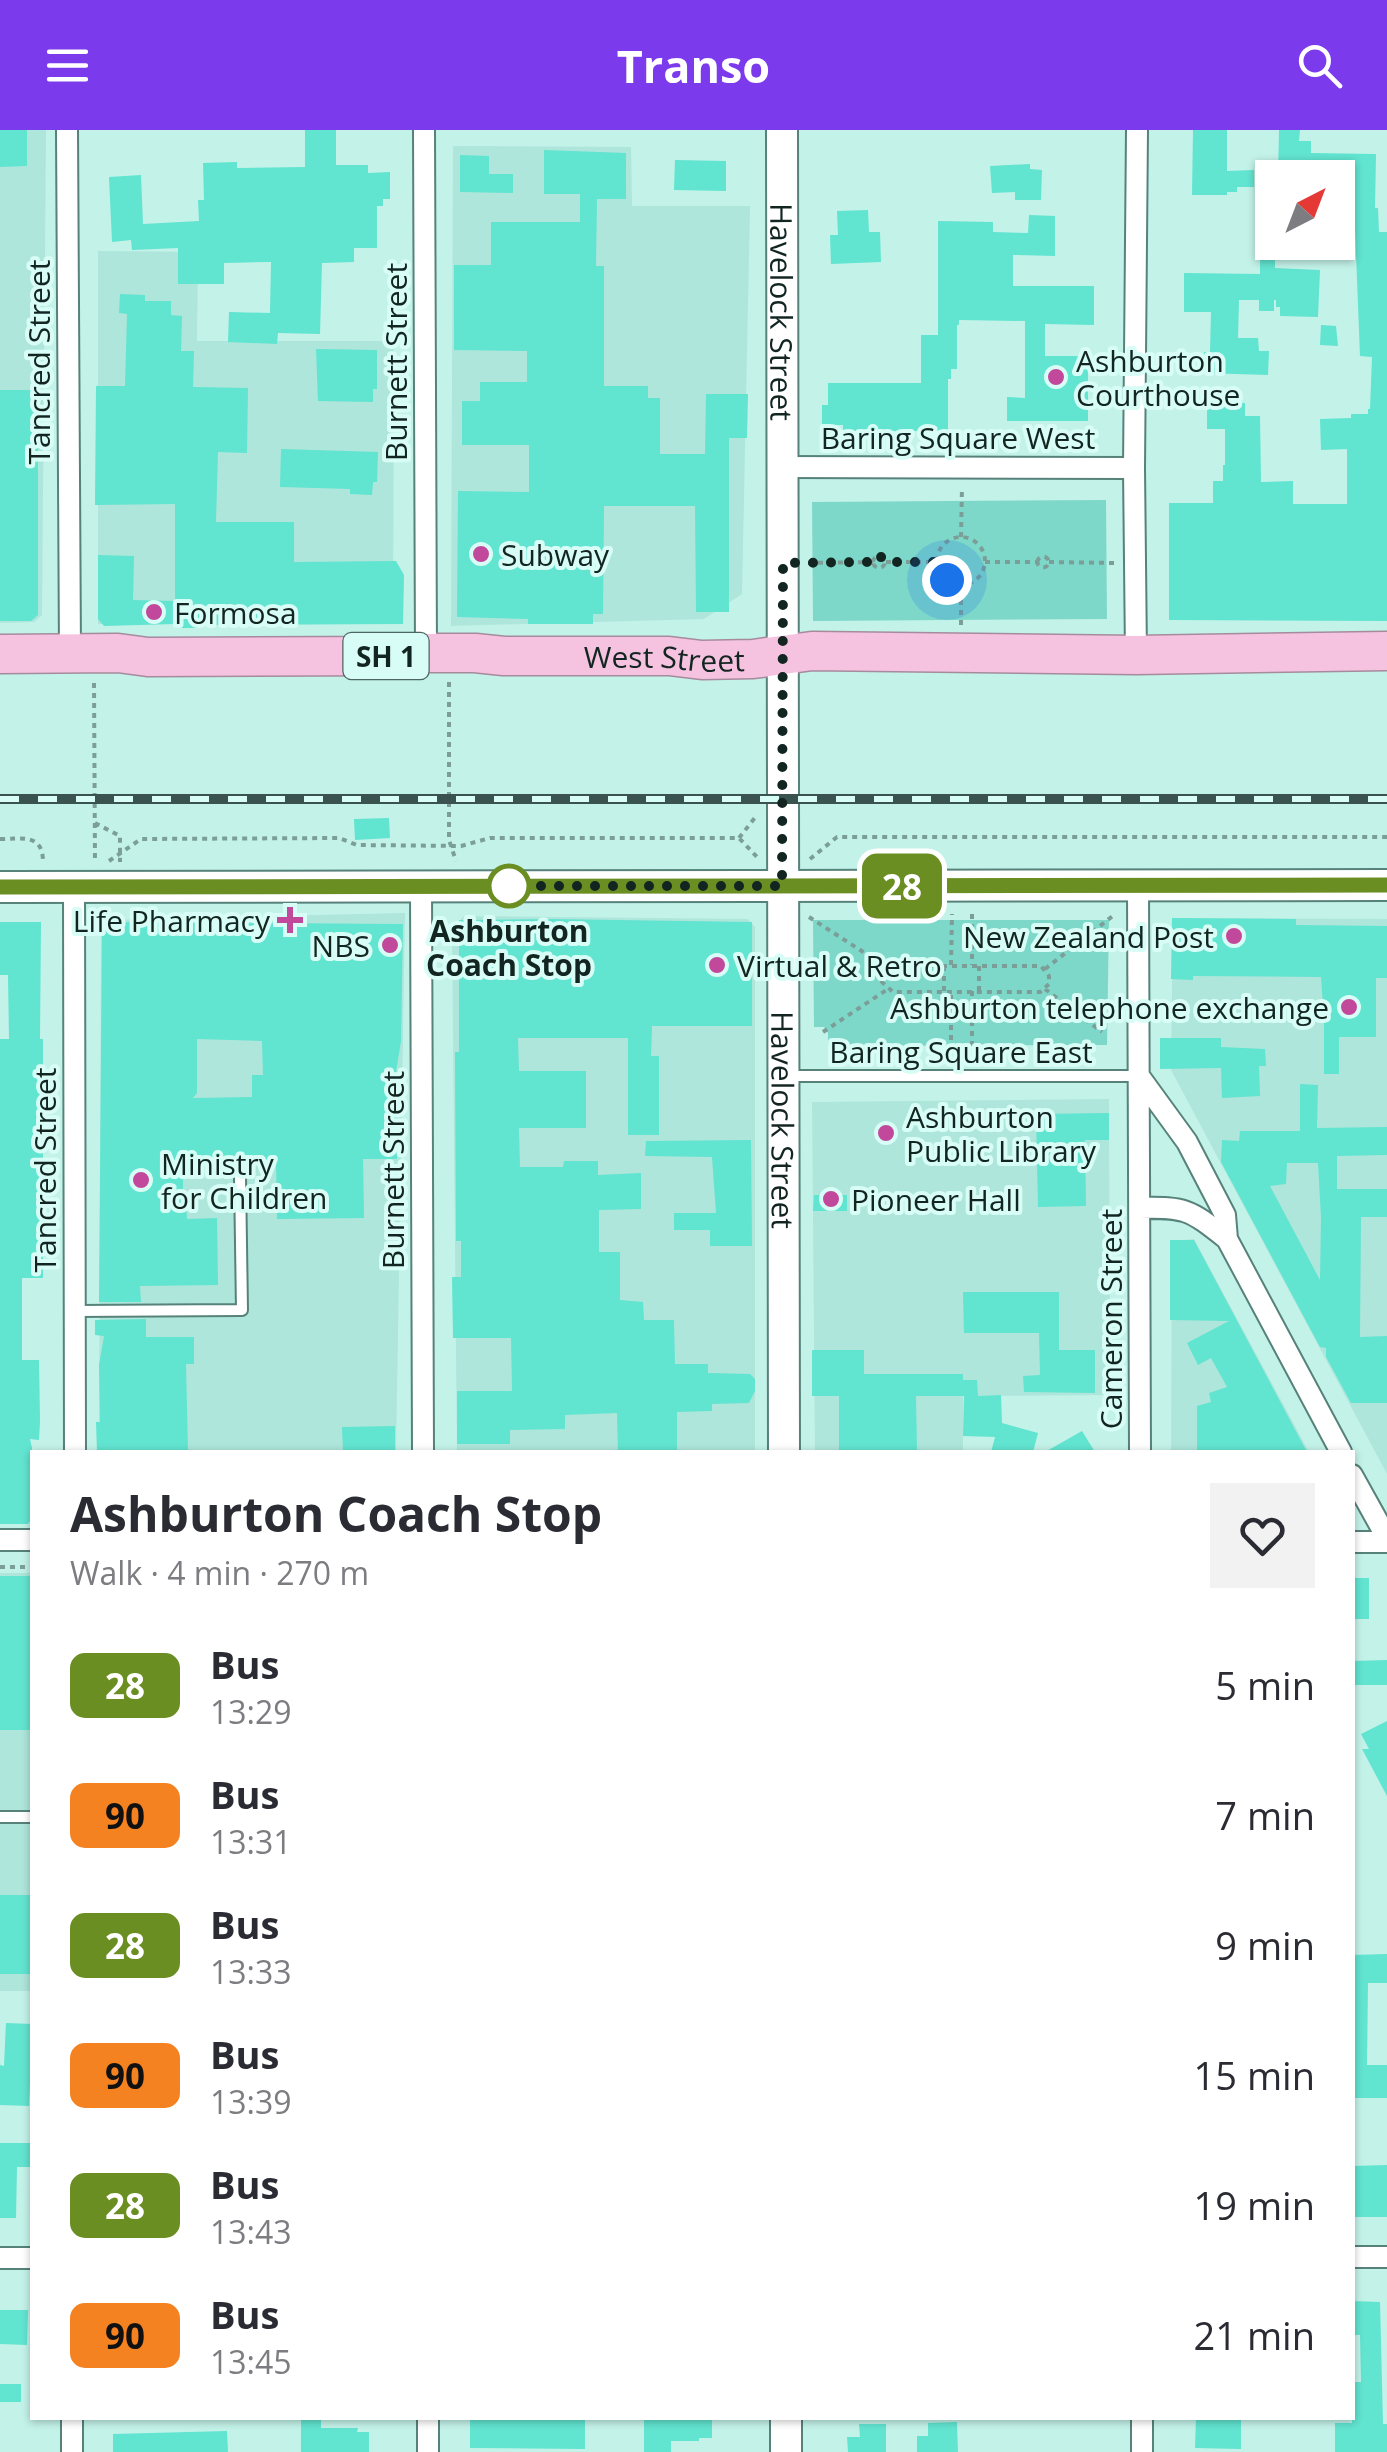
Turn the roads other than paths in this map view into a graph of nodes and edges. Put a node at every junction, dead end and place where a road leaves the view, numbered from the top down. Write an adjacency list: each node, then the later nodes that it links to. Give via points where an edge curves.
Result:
1 (67, 130): 12 (street, Tancred Street)
2 (424, 130): 11 (street, Burnett Street)
3 (782, 130): 5 (main road, Havelock Street)
4 (1137, 130): 6 (street)
5 (782, 467): 6 (street, Baring Square West); 10 (main road, Havelock Street)
6 (1134, 468): 9 (street)
7 (1387, 651): 9 (highway, West Street / SH 1)
8 (0, 654): 12 (highway, West Street / SH 1)
9 (1136, 655): 10 (highway, West Street / SH 1, via 812,650)
10 (783, 656): 11 (highway, West Street / SH 1, via 702,660 476,652); 16 (main road, Havelock Street)
11 (438, 665): 12 (highway, West Street / SH 1, via 400,656 118,653)
12 (82, 666)
13 (1387, 885): 17 (main road)
14 (74, 886): 15 (main road); 18 (main road); 26 (street, Tancred Street)
15 (420, 886): 16 (main road); 28 (street, Burnett Street)
16 (782, 886): 17 (main road); 19 (main road, Havelock Street)
17 (1138, 886): 20 (street, Cameron Street)
18 (0, 887)
19 (783, 1076): 20 (lane, Baring Square East); 29 (main road, Havelock Street)
20 (1139, 1076): 21 (street); 23 (street, Cameron Street)
21 (1200, 1167): 24 (street); 25 (street, via 1225,1215)
22 (240, 1178): 26 (lane, via 242,1310)
23 (1140, 1208): 24 (street); 30 (street, Cameron Street)
24 (1177, 1208): 25 (street)
25 (1227, 1240): 31 (street)
26 (74, 1312): 27 (street, Tancred Street)
27 (75, 1450)
28 (422, 1450)
29 (784, 1450)
30 (1140, 1450)
31 (1339, 1450)
32 (1355, 1481): 35 (street)
33 (0, 1540): 34 (street)
34 (30, 1540)
35 (1387, 1540): 36 (street)
36 (1355, 1542)
37 (0, 1817): 38 (lane)
38 (30, 1818)
39 (1387, 2257): 42 (street)
40 (0, 2258): 41 (street)
41 (30, 2258)
42 (1355, 2258)
43 (72, 2420): 47 (street)
44 (428, 2420): 48 (street)
45 (786, 2420): 49 (main road)
46 (1142, 2420): 50 (street)
47 (72, 2452)
48 (428, 2452)
49 (786, 2452)
50 (1142, 2452)

